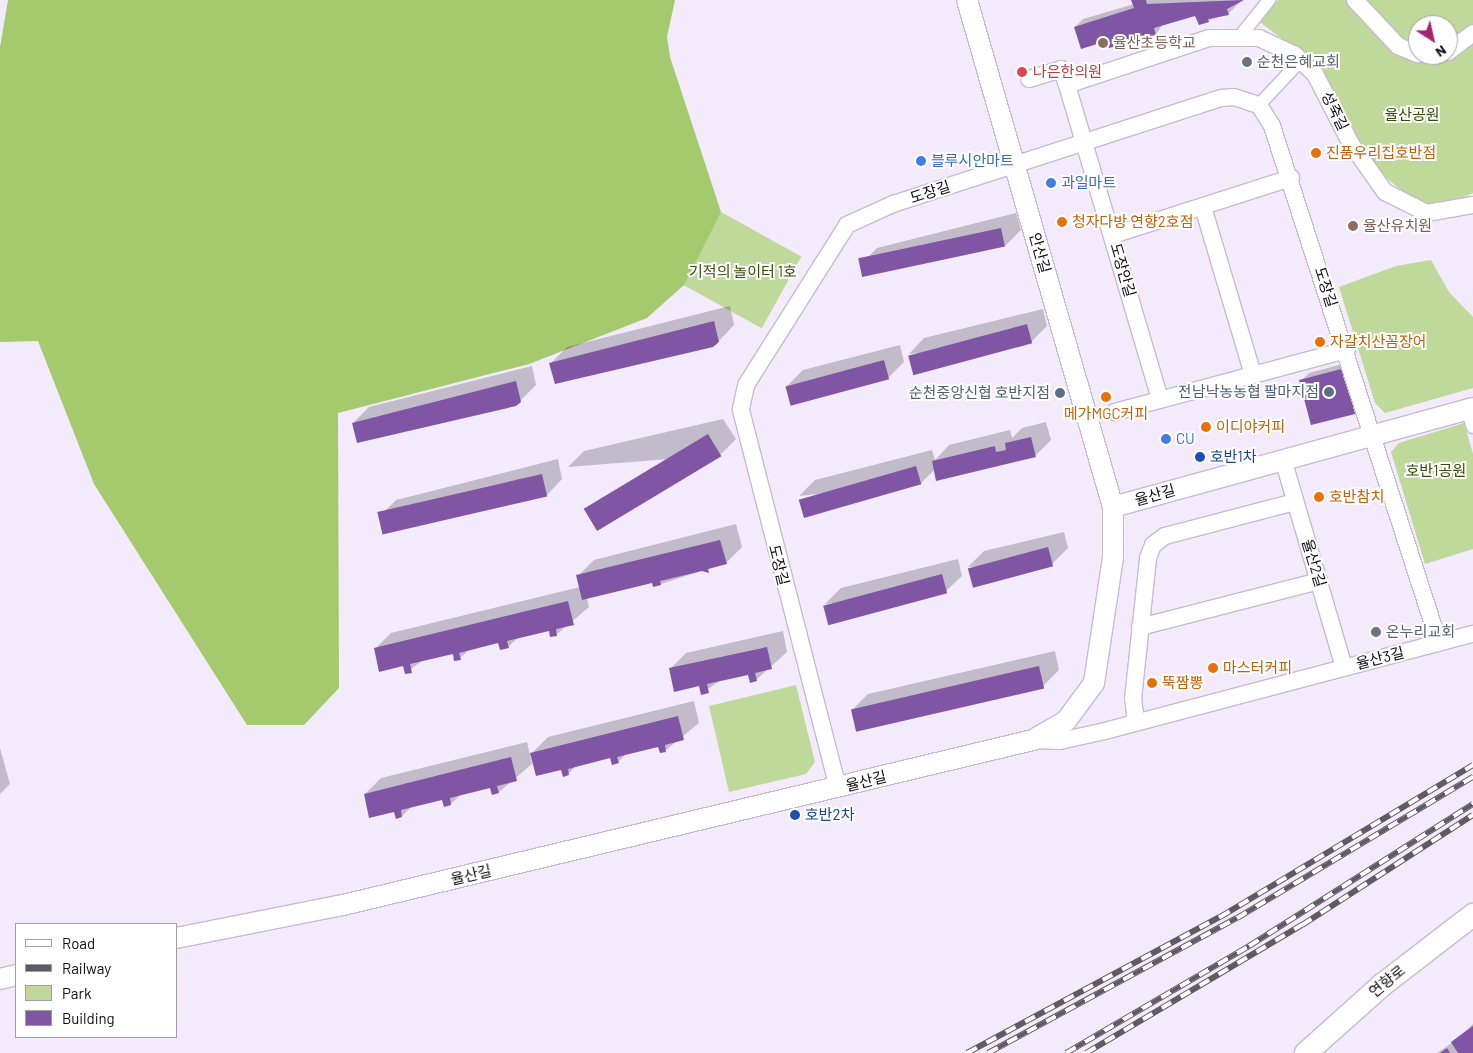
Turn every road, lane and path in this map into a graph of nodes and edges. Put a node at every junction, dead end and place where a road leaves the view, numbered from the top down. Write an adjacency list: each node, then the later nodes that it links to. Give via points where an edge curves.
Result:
1 (967, 0): 13 (street, 안산길)
2 (1269, 0): 5 (street)
3 (1355, 0): 7 (street, via 1398,46)
4 (1473, 33): 6 (street)
5 (1241, 35): 8 (street, 성죽길, via 1281,46); 10 (street, 성죽길, via 1209,38)
6 (1458, 44)
7 (1408, 50)
8 (1302, 60): 11 (street); 15 (street, 성죽길, via 1322,86 1351,144 1385,192 1427,213)
9 (1029, 79): 10 (street, via 1061,69)
10 (1067, 85): 12 (street)
11 (1258, 105): 12 (street, 도장길, via 1234,96 1222,98); 14 (street, 도장길, via 1269,119)
12 (1086, 141): 13 (street, 도장길); 17 (street, 도장안길)
13 (1014, 165): 26 (street, 안산길); 34 (street, 도장길, via 893,204 847,224 742,394 741,409)
14 (1291, 178): 16 (street); 18 (street, 도장길)
15 (1473, 205)
16 (1203, 207): 17 (street); 19 (street)
17 (1113, 235): 20 (street, 도장안길)
18 (1346, 350): 19 (street); 23 (street, 도장길)
19 (1253, 374): 20 (street)
20 (1160, 399): 21 (street)
21 (1115, 412)
22 (1471, 415): 23 (street, 율산길)
23 (1374, 435): 24 (street, 율산길); 30 (street)
24 (1283, 459): 25 (street, 율산2길); 26 (street, 율산길)
25 (1295, 502): 27 (street, 율산2길); 28 (street, via 1164,536 1148,558)
26 (1113, 507): 33 (street, 율산길, via 1113,558 1094,683 1066,721)
27 (1319, 580): 28 (street); 31 (street, 율산2길)
28 (1140, 627): 32 (street, via 1133,699)
29 (1473, 634): 30 (street, 율산3길)
30 (1438, 643): 31 (street, 율산3길)
31 (1344, 667): 32 (street, 율산3길)
32 (1136, 722): 33 (street, 율산3길, via 1060,741)
33 (1033, 740): 34 (street, 율산길)
34 (838, 788): 36 (street, 율산길, via 343,905)
35 (1473, 915): 39 (main road, 연향로, via 1382,984)
36 (178, 938)
37 (15, 975): 38 (street)
38 (0, 979)
39 (1306, 1053)

